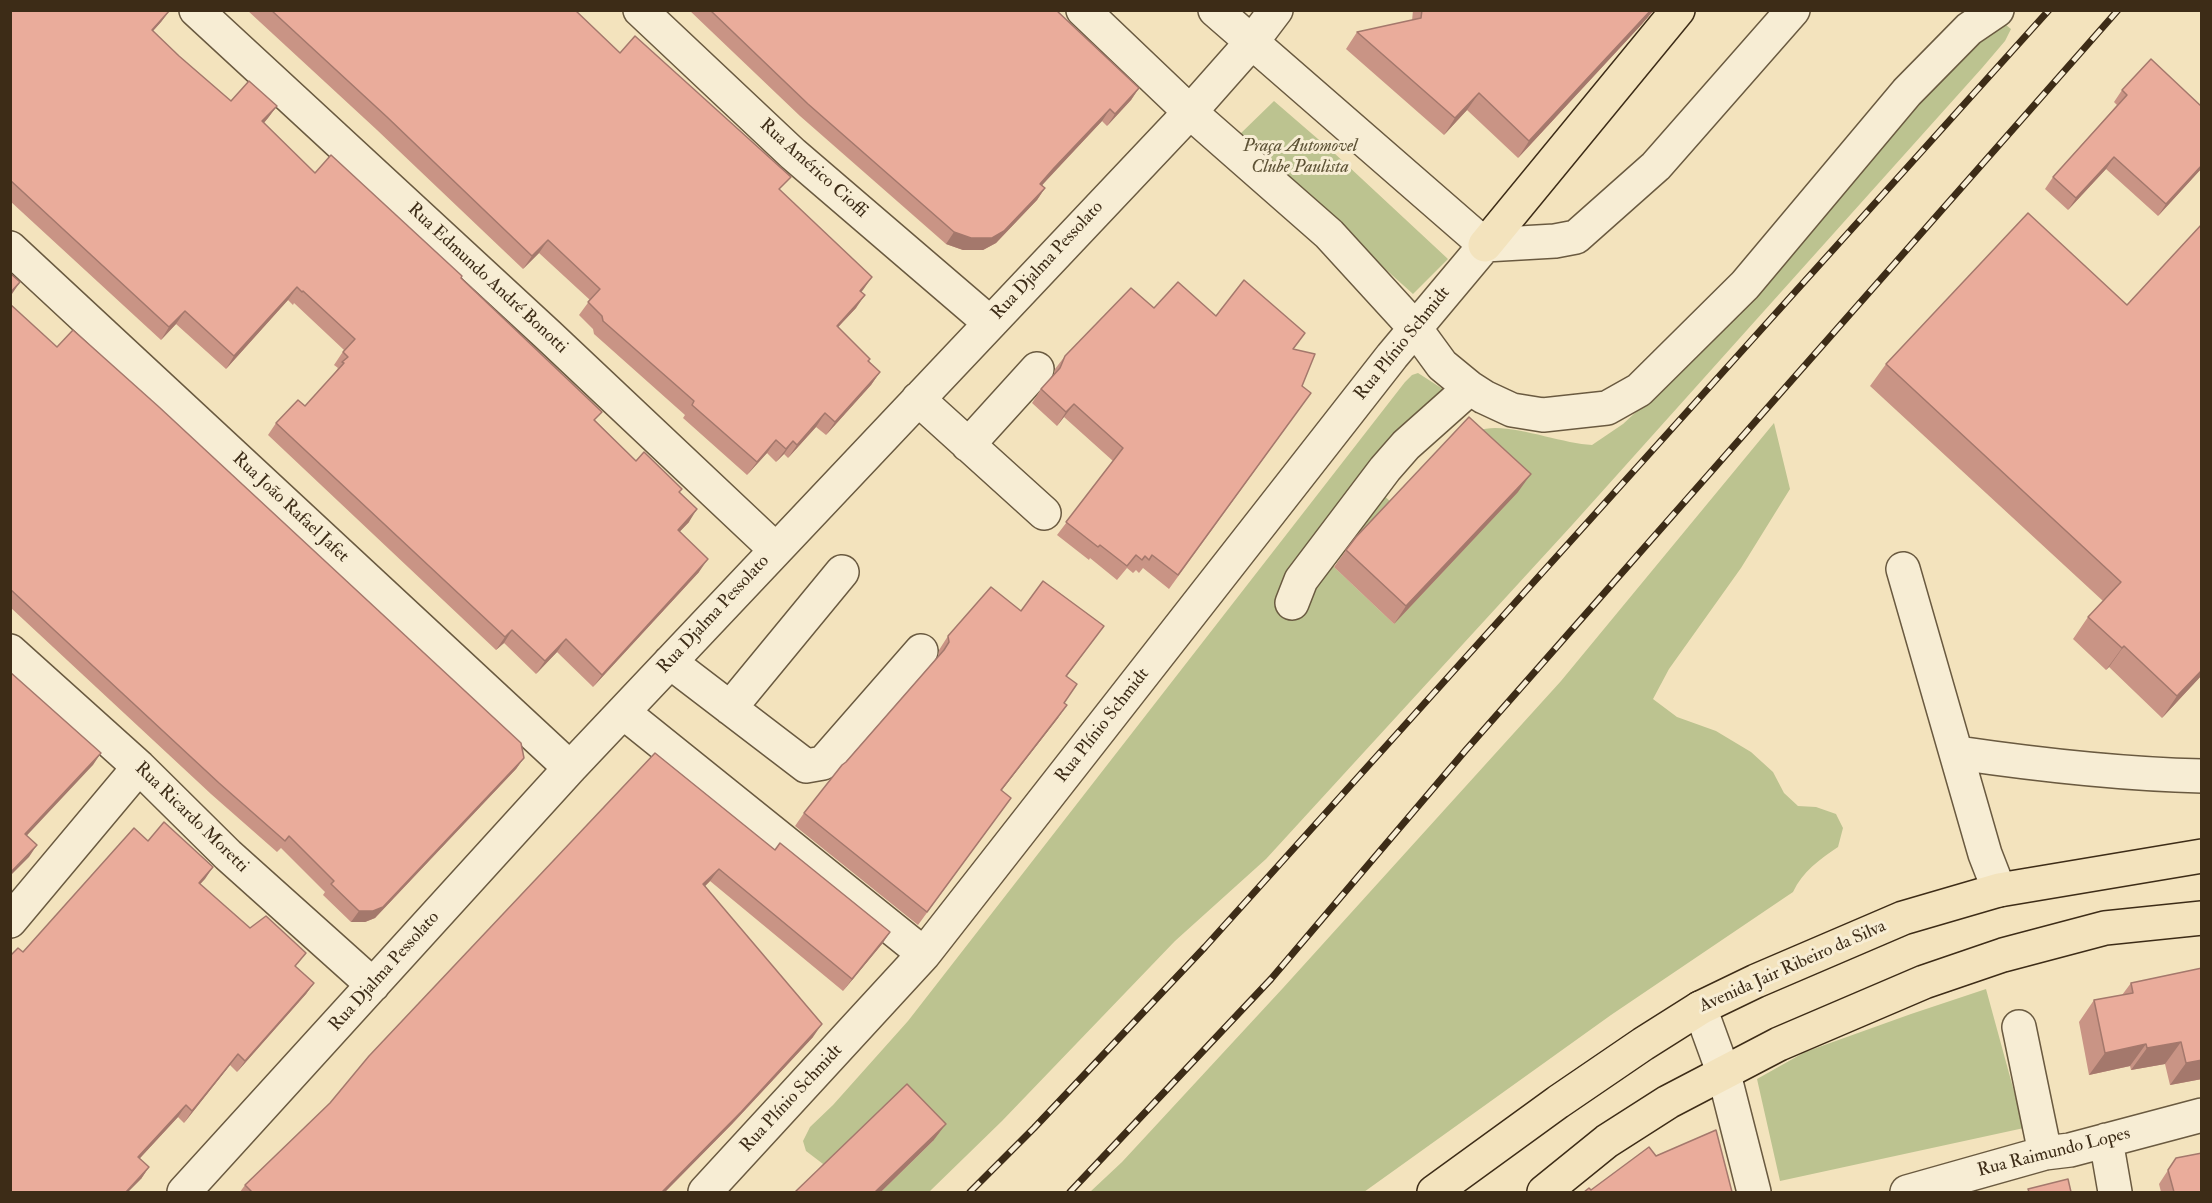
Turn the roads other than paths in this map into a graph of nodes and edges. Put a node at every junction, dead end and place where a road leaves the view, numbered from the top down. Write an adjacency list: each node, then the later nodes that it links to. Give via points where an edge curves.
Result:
1 (196, 10): 20 (street, Rua Edmundo André Bonotti)
2 (640, 10): 13 (street, Rua Américo Cioffi, via 793,154)
3 (1083, 10): 10 (street)
4 (1215, 10): 9 (street)
5 (1276, 10): 9 (street, Rua Djalma Pessolato)
6 (1678, 10): 11 (main road)
7 (1997, 10): 16 (street, via 1969,29 1907,92 1745,285 1639,390 1607,408 1543,415 1512,410)
8 (1791, 11): 11 (street, via 1656,166 1576,237)
9 (1251, 43): 10 (street, Rua Djalma Pessolato); 11 (street)
10 (1190, 112): 13 (street, Rua Djalma Pessolato); 14 (street, via 1329,234)
11 (1485, 246): 14 (street, Rua Plínio Schmidt)
12 (10, 248): 31 (street, Rua João Rafael Jafet)
13 (990, 323): 17 (street, Rua Djalma Pessolato)
14 (1415, 328): 16 (street, via 1442,365); 37 (street, Rua Plínio Schmidt)
15 (1037, 369): 18 (street)
16 (1470, 388): 23 (street, via 1386,469 1301,580)
17 (918, 399): 18 (street); 20 (street, Rua Djalma Pessolato)
18 (968, 445): 19 (street)
19 (1044, 513)
20 (775, 549): 26 (street, Rua Djalma Pessolato)
21 (1903, 569): 29 (street)
22 (842, 572): 27 (street)
23 (1292, 603)
24 (10, 651): 30 (street, Rua Ricardo Moretti)
25 (921, 651): 27 (street, via 823,763 806,766)
26 (670, 662): 27 (street); 28 (street, Rua Djalma Pessolato)
27 (730, 708)
28 (622, 712): 31 (street, Rua Djalma Pessolato); 37 (street)
29 (1958, 753): 32 (street, via 2054,767); 34 (street, via 1985,854)
30 (139, 768): 36 (street); 38 (street, Rua Ricardo Moretti, via 228,855)
31 (570, 768): 38 (street, Rua Djalma Pessolato)
32 (2202, 776)
33 (2202, 856): 34 (main road, Avenida Jair Ribeiro da Silva)
34 (1999, 890): 39 (main road, Avenida Jair Ribeiro da Silva, via 1904,918)
35 (2202, 918): 41 (main road, via 2105,928 2003,955 1914,986 1779,1044)
36 (10, 921)
37 (924, 954): 47 (street, Rua Plínio Schmidt)
38 (373, 985): 46 (street, Rua Djalma Pessolato)
39 (1700, 1008): 41 (street); 45 (main road, Avenida Jair Ribeiro da Silva, via 1614,1063)
40 (2019, 1027): 44 (street)
41 (1724, 1074): 48 (main road, via 1668,1102 1607,1141); 49 (street)
42 (2202, 1115): 43 (street, Rua Raimundo Lopes)
43 (2106, 1140): 44 (street, Rua Raimundo Lopes); 51 (street)
44 (2045, 1154): 50 (street, Rua Raimundo Lopes)
45 (1442, 1188)
46 (184, 1192)
47 (705, 1192)
48 (1544, 1192)
49 (1754, 1192)
50 (1907, 1192)
51 (2115, 1192)

